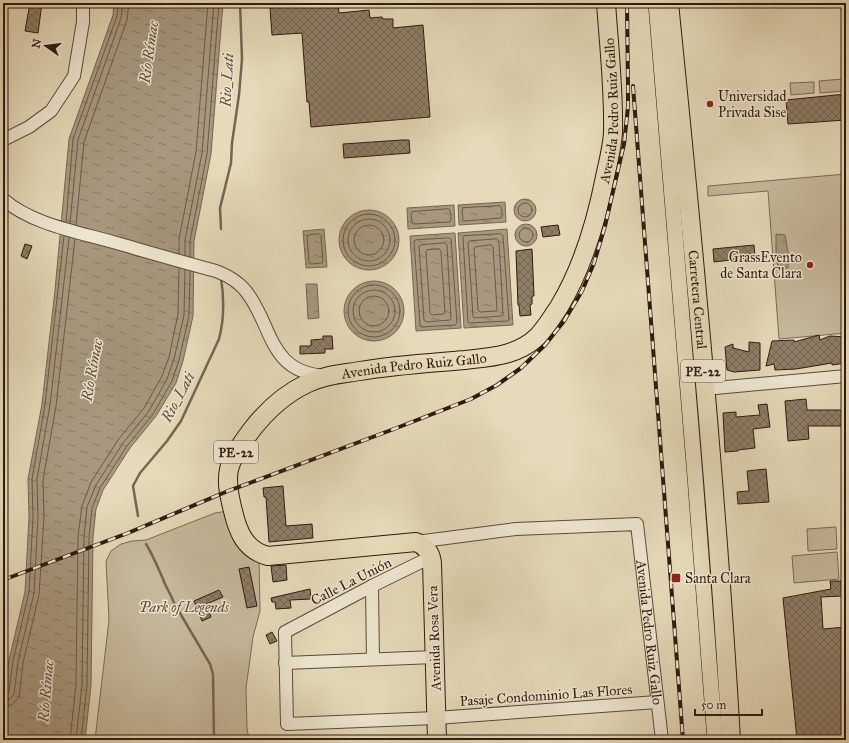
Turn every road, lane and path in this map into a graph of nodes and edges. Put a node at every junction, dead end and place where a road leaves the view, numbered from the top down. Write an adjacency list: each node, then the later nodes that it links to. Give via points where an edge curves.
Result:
1 (83, 3): 5 (street, via 83,22 74,76 51,111 30,127)
2 (606, 3): 7 (highway, Avenida Pedro Ruiz Gallo / PE-22, via 613,100 611,151 599,206 583,258 565,296 544,329 522,347 501,356 385,367)
3 (656, 3): 20 (main road, Carretera Central)
4 (669, 3): 9 (highway, Carretera Central / PE-22)
5 (3, 140)
6 (3, 200): 7 (street, via 22,213 52,225 229,276 248,293 274,346 284,358 304,371)
7 (328, 376): 10 (highway, Avenida Pedro Ruiz Gallo / PE-22, via 308,383 280,400 262,416 234,456 228,471 228,491 236,526 241,536 252,549 268,556)
8 (846, 376): 9 (street)
9 (705, 389): 21 (highway, Carretera Central / PE-22)
10 (416, 542): 11 (highway, via 425,547); 16 (street, Avenida Pedro Ruiz Gallo, via 516,529 636,524)
11 (431, 557): 12 (street, Calle La Unión); 13 (highway, Avenida Rosa Vera)
12 (372, 586): 14 (street); 15 (street, Calle La Unión, via 285,632)
13 (434, 657): 14 (street); 17 (highway, Avenida Rosa Vera)
14 (373, 659): 15 (street)
15 (285, 663): 17 (street, Pasaje Condominio Las Flores, via 287,724)
16 (657, 702): 17 (street, Pasaje Condominio Las Flores); 19 (street, Avenida Pedro Ruiz Gallo)
17 (436, 718): 18 (highway, Avenida Rosa Vera)
18 (436, 740)
19 (662, 740)
20 (715, 740)
21 (731, 740)

